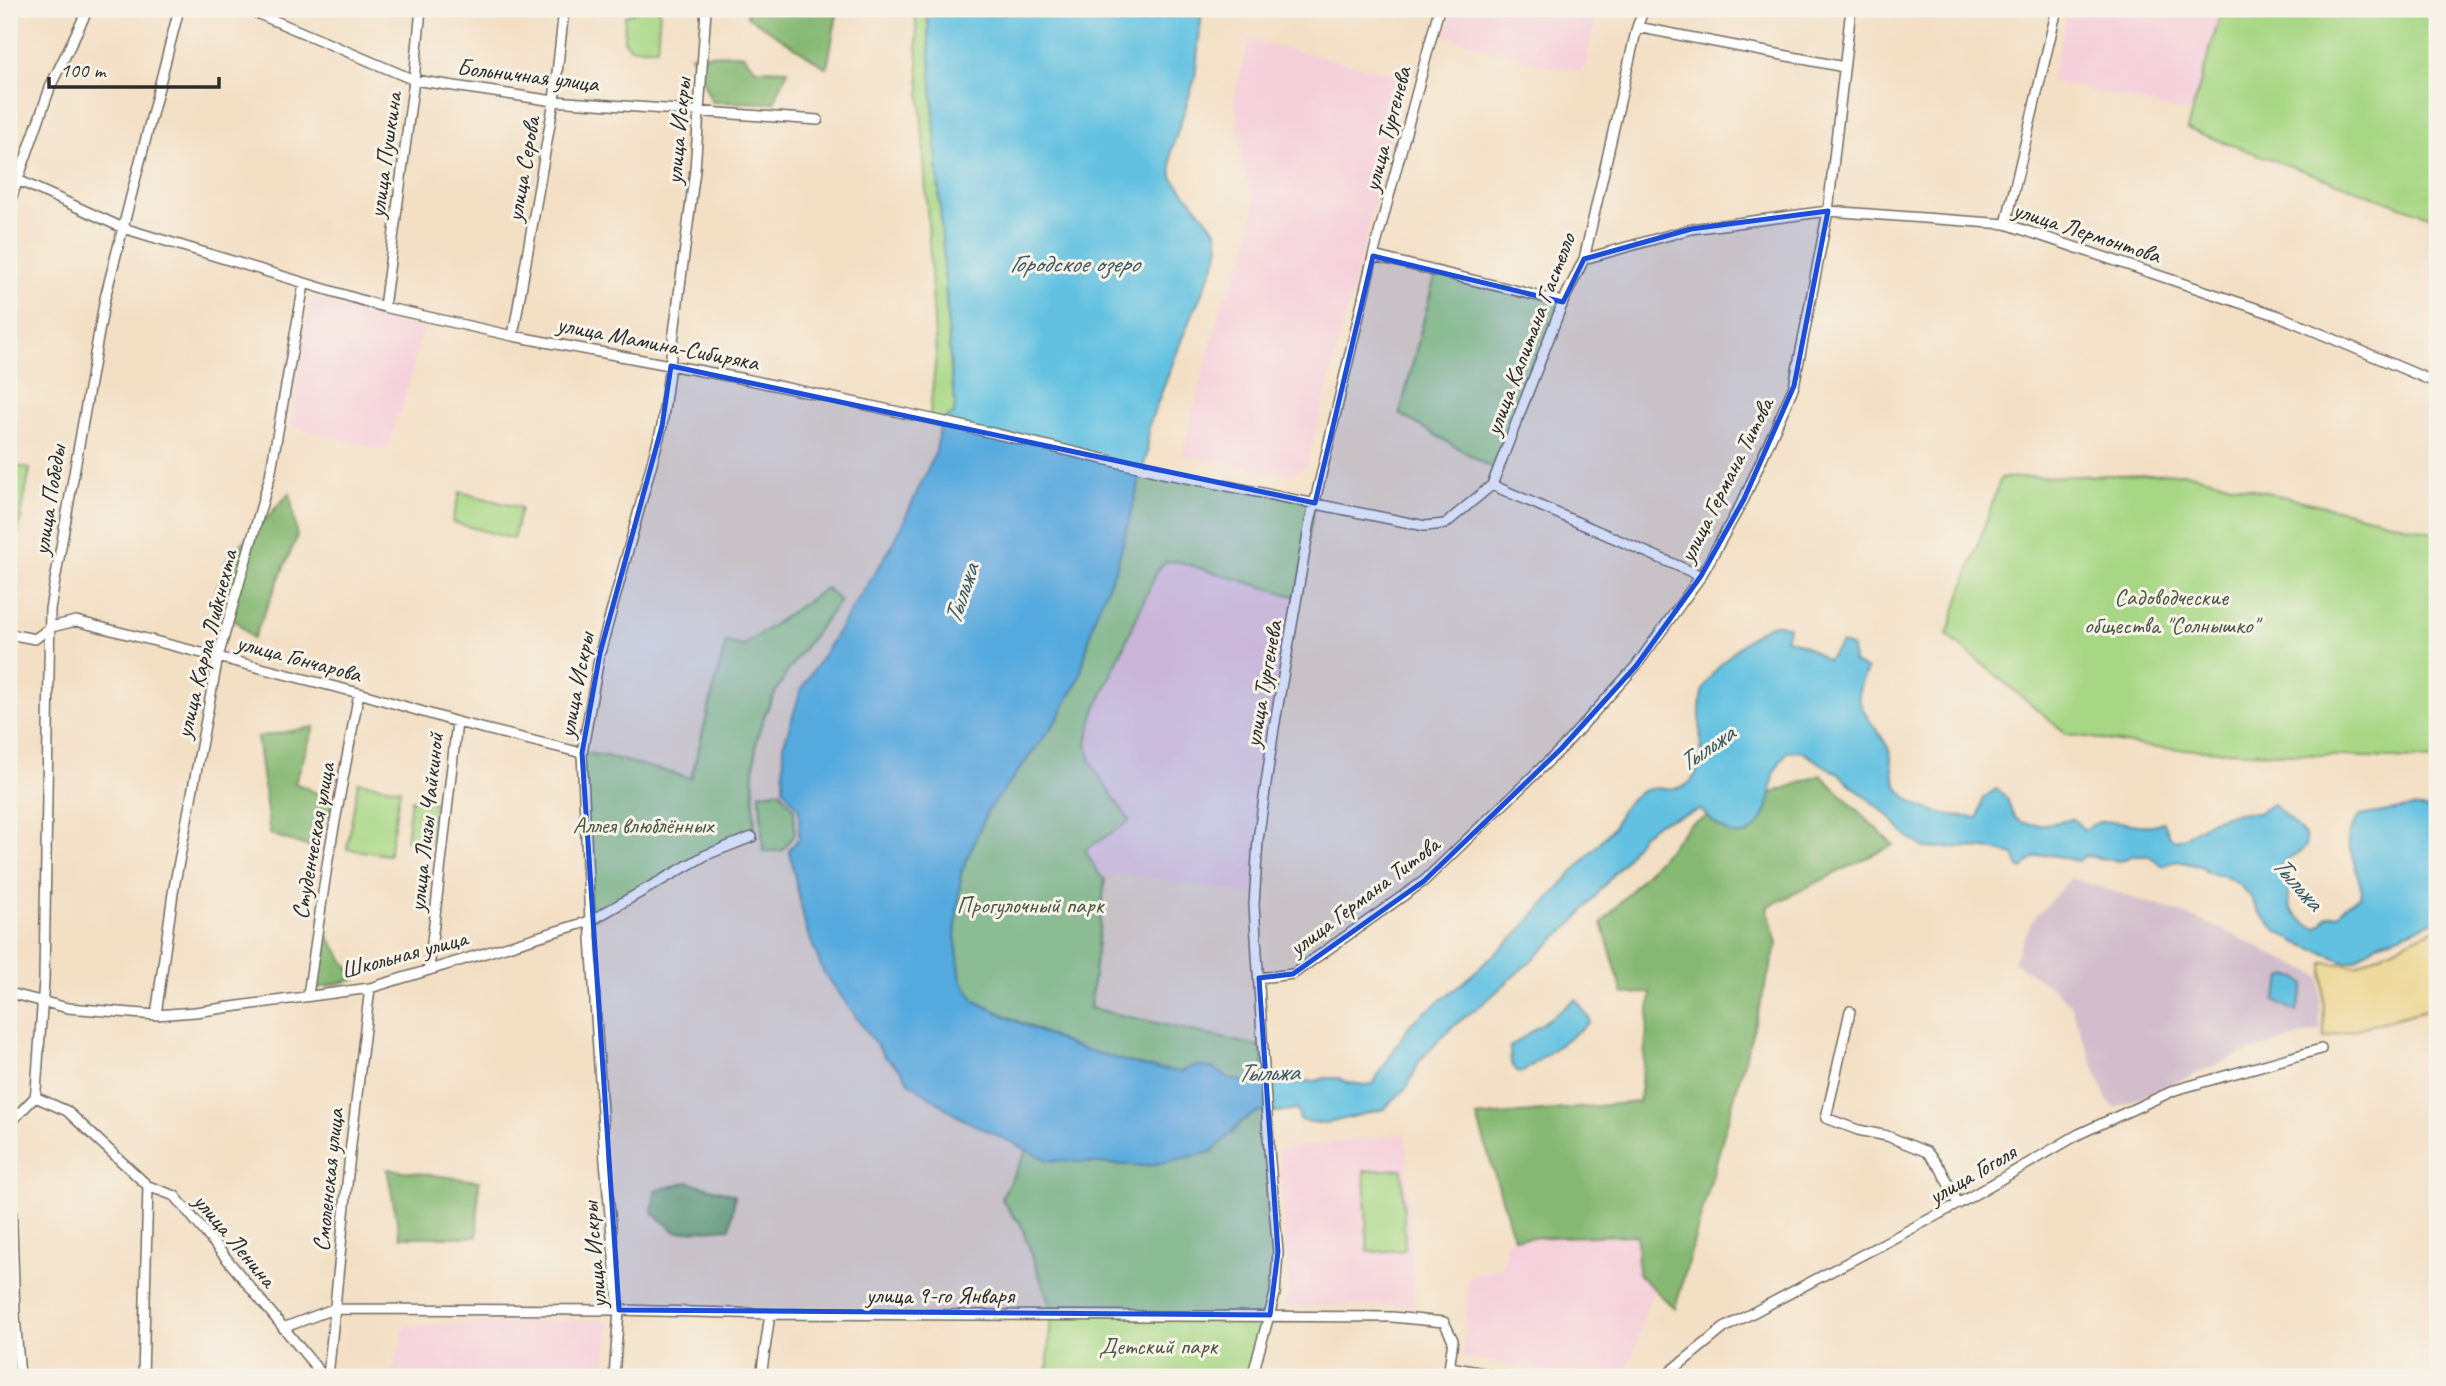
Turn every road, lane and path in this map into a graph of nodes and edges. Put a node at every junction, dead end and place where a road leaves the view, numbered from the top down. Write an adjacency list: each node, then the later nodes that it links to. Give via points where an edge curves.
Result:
1 (11, 9): 12 (street)
2 (88, 9): 19 (street)
3 (179, 9): 23 (street, улица Победы)
4 (247, 9): 15 (street, Больничная улица)
5 (421, 9): 15 (street, улица Пушкина)
6 (564, 9): 16 (street, улица Серова)
7 (706, 9): 17 (street, улица Искры)
8 (1439, 9): 24 (street, улица Тургенева)
9 (1644, 9): 13 (street, улица Капитана Гастелло)
10 (1851, 9): 14 (street, улица Германа Титова)
11 (2057, 9): 22 (street)
12 (9, 14)
13 (1637, 27): 14 (street); 25 (street, улица Капитана Гастелло)
14 (1844, 67): 21 (street, улица Германа Титова)
15 (414, 80): 16 (street, Больничная улица); 28 (street, улица Пушкина)
16 (554, 101): 17 (street, Больничная улица); 29 (street, улица Серова)
17 (700, 112): 18 (street, Больничная улица); 30 (street, улица Искры)
18 (818, 120)
19 (13, 178): 20 (street); 23 (street, улица Мамина-Сибиряка)
20 (9, 205)
21 (1828, 211): 22 (street, улица Лермонтова); 25 (street, улица Лермонтова, via 1691,229); 34 (street, улица Германа Титова, via 1794,386 1744,499)
22 (2006, 224): 31 (street, улица Лермонтова, via 2279,316)
23 (123, 228): 26 (street, улица Мамина-Сибиряка); 35 (street, улица Победы, via 86,392)
24 (1373, 256): 27 (street); 33 (street, улица Тургенева)
25 (1584, 259): 27 (street, улица Капитана Гастелло)
26 (304, 284): 28 (street, улица Мамина-Сибиряка); 37 (street, улица Карла Либкнехта, via 270,476)
27 (1563, 302): 32 (street, улица Капитана Гастелло)
28 (384, 307): 29 (street, улица Мамина-Сибиряка)
29 (513, 336): 30 (street, улица Мамина-Сибиряка)
30 (671, 366): 33 (street, улица Мамина-Сибиряка); 40 (street, улица Искры, via 662,426 600,653)
31 (2437, 383)
32 (1492, 485): 33 (street, улица Капитана Гастелло, via 1445,524 1425,526); 34 (street)
33 (1315, 503): 44 (street, улица Тургенева, via 1258,840 1254,905)
34 (1701, 576): 44 (street, улица Германа Титова, via 1636,666 1562,748 1424,881 1293,974)
35 (51, 627): 36 (street, улица Гончарова, via 35,639); 37 (street, улица Гончарова, via 76,621); 48 (street, улица Победы)
36 (9, 635)
37 (218, 657): 38 (street, улица Гончарова); 50 (street, улица Карла Либкнехта, via 173,893)
38 (359, 693): 39 (street, улица Гончарова); 47 (street, Студенческая улица)
39 (457, 722): 40 (street, улица Гончарова); 43 (street, улица Лизы Чайкиной)
40 (582, 753): 42 (street, улица Искры)
41 (752, 837): 42 (street, Школьная улица, via 706,855)
42 (590, 920): 43 (street, Школьная улица); 58 (street, улица Искры)
43 (429, 968): 45 (street, Школьная улица)
44 (1259, 978): 60 (street, улица Тургенева, via 1278,1252)
45 (370, 988): 47 (street, Школьная улица); 57 (street, Смоленская улица)
46 (9, 993): 48 (street, Школьная улица)
47 (308, 995): 50 (street, Школьная улица)
48 (43, 1002): 50 (street, Школьная улица); 52 (street, улица Победы)
49 (1850, 1011): 56 (street, via 1826,1118 1927,1152)
50 (156, 1014)
51 (2320, 1049): 56 (street, улица Гоголя, via 2160,1096 2079,1134)
52 (35, 1097): 53 (street); 55 (street, улица Ленина, via 67,1111)
53 (9, 1124)
54 (9, 1139): 61 (street)
55 (148, 1186): 62 (street, улица Ленина, via 175,1196); 65 (street)
56 (1958, 1204): 71 (street, улица Гоголя, via 1724,1328)
57 (333, 1309): 58 (street, улица 9-го Января); 62 (street); 66 (street, Смоленская улица)
58 (619, 1310): 59 (street, улица 9-го Января); 67 (street, улица Искры)
59 (770, 1314): 60 (street, улица 9-го Января); 68 (street)
60 (1270, 1315): 63 (street, улица 9-го Января, via 1444,1322 1452,1340); 69 (street, улица Тургенева)
61 (12, 1320): 64 (street)
62 (283, 1328): 66 (street, улица Ленина)
63 (1449, 1372): 70 (street, улица 9-го Января)
64 (20, 1377)
65 (143, 1377)
66 (326, 1377)
67 (614, 1377)
68 (761, 1377)
69 (1252, 1377)
70 (1504, 1377)
71 (1664, 1377)

